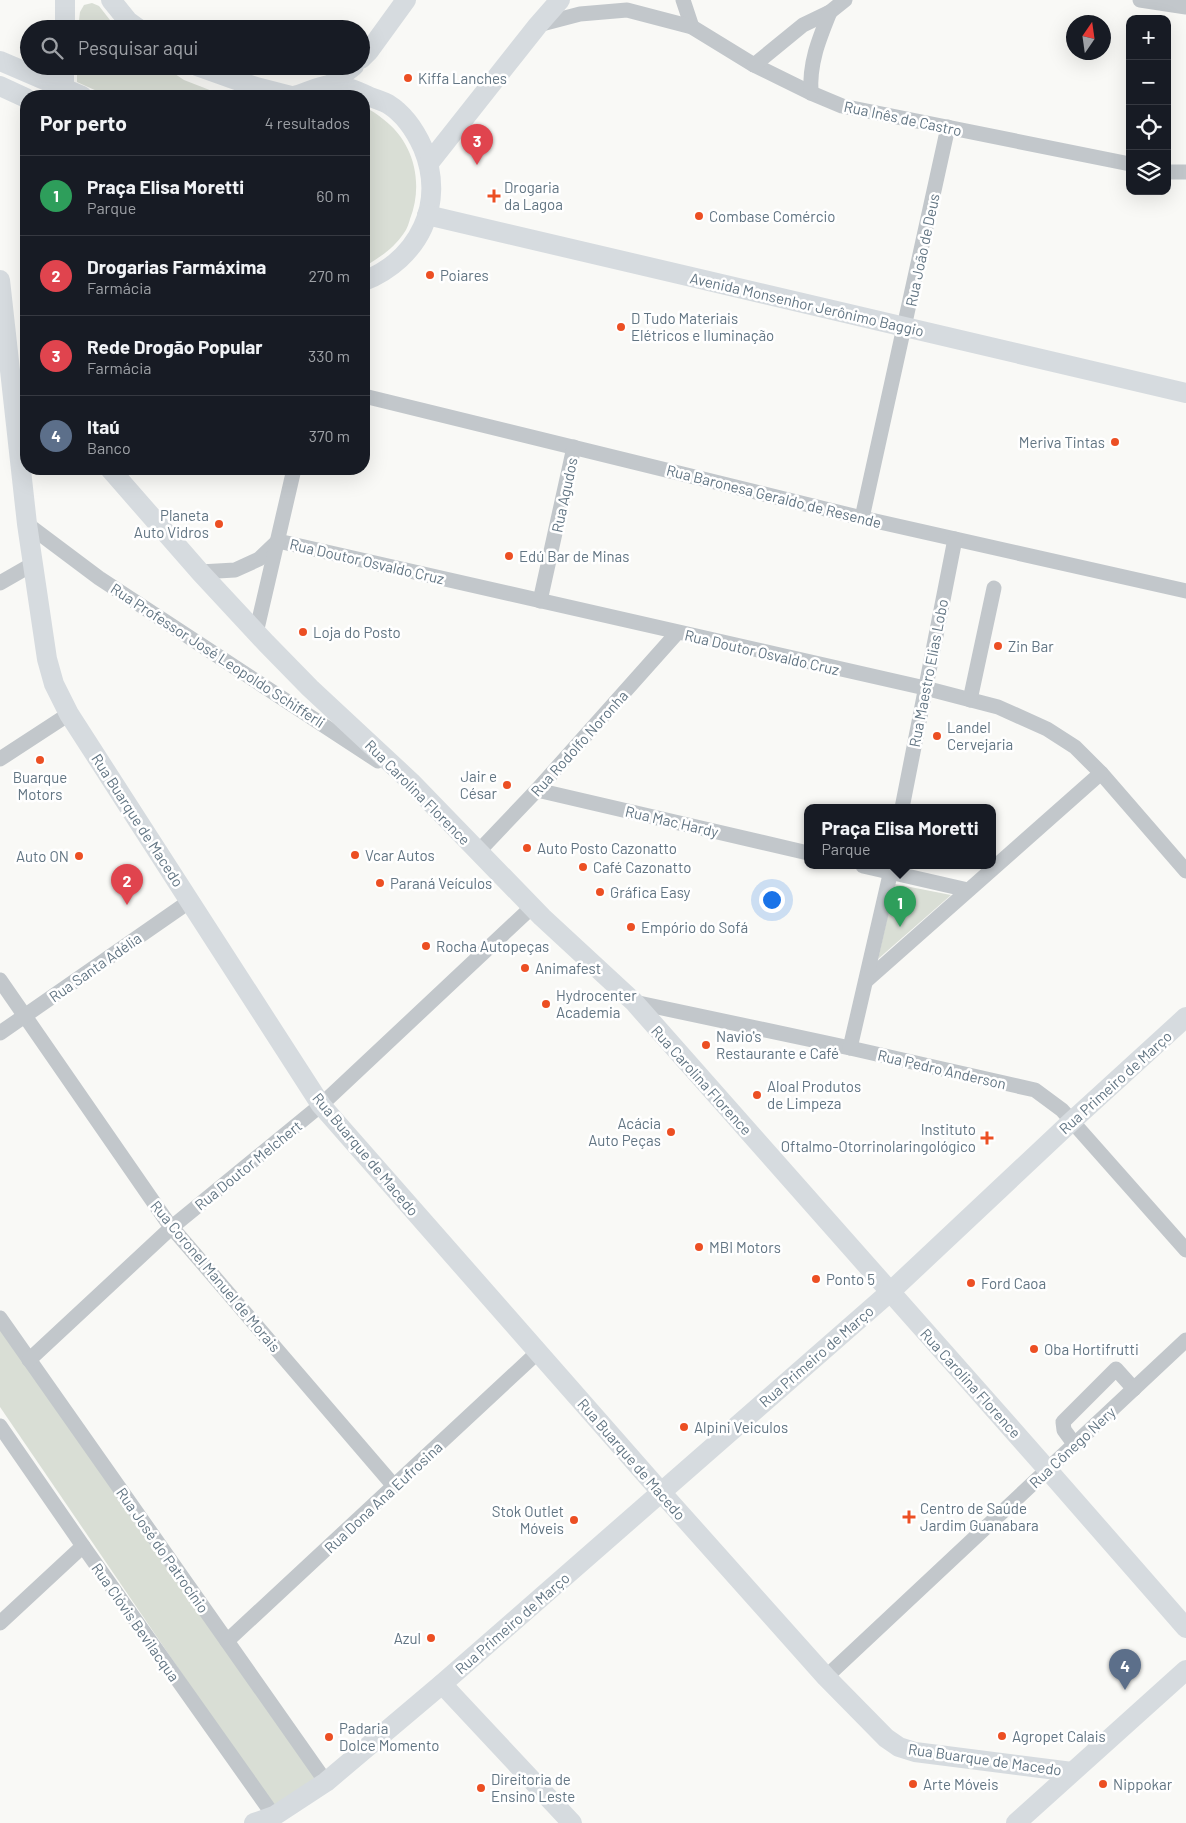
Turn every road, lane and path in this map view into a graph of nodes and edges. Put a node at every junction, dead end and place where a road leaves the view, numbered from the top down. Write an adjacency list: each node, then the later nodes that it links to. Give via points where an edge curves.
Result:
1 (65, 0): 10 (main road)
2 (111, 0): 11 (main road)
3 (406, 0): 14 (main road)
4 (560, 0): 12 (main road)
5 (683, 0): 13 (street)
6 (845, 0): 9 (street)
7 (1140, 0): 8 (street)
8 (1186, 7)
9 (830, 12): 16 (street, via 803,25); 29 (street, via 815,48)
10 (64, 20)
11 (128, 20)
12 (538, 25): 13 (street, Rua Inês de Castro, via 580,14 627,10); 33 (main road)
13 (692, 27): 16 (street, Rua Inês de Castro)
14 (370, 51)
15 (0, 61): 17 (main road)
16 (754, 65): 29 (street, Rua Inês de Castro)
17 (20, 70)
18 (30, 75): 24 (main road)
19 (66, 75): 25 (main road)
20 (221, 75): 26 (main road)
21 (343, 75): 22 (main road)
22 (330, 85): 27 (main road); 28 (main road)
23 (0, 86): 30 (main road)
24 (62, 90)
25 (69, 90)
26 (265, 90)
27 (313, 90)
28 (354, 90)
29 (810, 93): 32 (street, Rua Inês de Castro, via 842,106)
30 (20, 95)
31 (370, 97): 33 (main road, via 387,104 404,118 417,135)
32 (948, 128): 34 (street, Rua Inês de Castro); 40 (street, Rua João de Deus)
33 (429, 163): 37 (main road, via 432,187)
34 (1126, 163)
35 (1171, 172): 36 (street)
36 (1186, 172)
37 (427, 215): 38 (main road, via 409,250); 40 (main road, Avenida Monsenhor Jerônimo Baggio)
38 (370, 279)
39 (0, 285): 44 (main road, Rua Buarque de Macedo)
40 (905, 328): 41 (main road, Avenida Monsenhor Jerônimo Baggio); 48 (street, Rua João de Deus)
41 (1186, 393)
42 (370, 397): 43 (street, Rua Baronesa Geraldo de Resende)
43 (574, 447): 48 (street, Rua Baronesa Geraldo de Resende); 57 (street, Rua Agudos)
44 (20, 456)
45 (22, 475): 49 (main road, Rua Buarque de Macedo)
46 (115, 475): 53 (main road, Rua Carolina Florence)
47 (293, 475): 51 (street)
48 (862, 518): 50 (street, Rua Baronesa Geraldo de Resende)
49 (28, 524): 52 (main road, Rua Buarque de Macedo); 65 (street, Rua Professor José Leopoldo Schifferli, via 99,578)
50 (955, 539): 56 (street, Rua Baronesa Geraldo de Resende); 60 (street, Rua Maestro Elias Lobo)
51 (278, 541): 53 (street, via 259,559 235,570); 57 (street, Rua Doutor Osvaldo Cruz); 58 (street)
52 (33, 564): 54 (street); 62 (main road, Rua Buarque de Macedo, via 48,659 54,684)
53 (200, 572): 58 (main road, Rua Carolina Florence)
54 (0, 583)
55 (994, 588): 61 (street)
56 (1186, 591)
57 (540, 600): 59 (street, Rua Doutor Osvaldo Cruz)
58 (256, 633): 65 (main road, Rua Carolina Florence)
59 (677, 633): 60 (street, Rua Doutor Osvaldo Cruz); 66 (street, Rua Rodolfo Noronha)
60 (925, 688): 61 (street, Rua Doutor Osvaldo Cruz); 67 (street, Rua Maestro Elias Lobo)
61 (970, 700): 64 (street, Rua Doutor Osvaldo Cruz, via 998,707 1047,728 1075,747)
62 (69, 714): 63 (street); 75 (main road, Rua Buarque de Macedo)
63 (0, 759)
64 (1101, 773): 70 (street); 73 (street, Rua Doutor Osvaldo Cruz)
65 (411, 782): 68 (main road, Rua Carolina Florence)
66 (537, 790): 68 (street, Rua Rodolfo Noronha); 69 (street, Rua Mac Hardy)
67 (903, 804)
68 (478, 852): 76 (main road, Rua Carolina Florence)
69 (804, 852)
70 (996, 865)
71 (891, 869): 74 (street); 78 (street)
72 (992, 869): 74 (street)
73 (1186, 871)
74 (968, 890): 78 (street)
75 (190, 901): 80 (street, Rua Santa Adélia); 84 (main road, Rua Buarque de Macedo)
76 (532, 907): 79 (main road, Rua Carolina Florence); 84 (street, Rua Doutor Melchert)
77 (0, 980): 80 (street, Rua Coronel Manuel de Morais)
78 (866, 981): 83 (street)
79 (634, 1002): 83 (street, Rua Pedro Anderson); 88 (main road, Rua Carolina Florence)
80 (24, 1016): 82 (street, Rua Santa Adélia); 86 (street, Rua Coronel Manuel de Morais)
81 (1186, 1017): 85 (main road, Rua Primeiro de Março)
82 (0, 1033)
83 (850, 1048): 85 (street, Rua Pedro Anderson, via 1035,1090)
84 (322, 1105): 86 (street, Rua Doutor Melchert); 91 (main road, Rua Buarque de Macedo)
85 (1072, 1121): 87 (street, Rua Pedro Anderson); 88 (main road, Rua Primeiro de Março)
86 (172, 1227): 92 (street, Rua Doutor Melchert); 97 (street, Rua Coronel Manuel de Morais)
87 (1186, 1250)
88 (890, 1292): 96 (main road, Rua Carolina Florence); 98 (main road, Rua Primeiro de Março)
89 (0, 1318): 92 (street, Rua José do Patrocínio)
90 (1186, 1340): 93 (street, Rua Cônego Nery)
91 (538, 1352): 97 (street, Rua Dona Ana Eufrosina); 98 (main road, Rua Buarque de Macedo)
92 (29, 1360): 102 (street, Rua José do Patrocínio)
93 (1134, 1389): 95 (street, Rua Cônego Nery); 95 (street, via 1116,1369 1063,1422 1064,1430)
94 (0, 1426): 99 (street, Rua Clóvis Bevilacqua)
95 (1075, 1445): 96 (street, Rua Cônego Nery)
96 (1048, 1469): 101 (main road, Rua Carolina Florence); 104 (street, Rua Cônego Nery)
97 (394, 1486): 102 (street, Rua Dona Ana Eufrosina)
98 (661, 1492): 104 (main road, Rua Buarque de Macedo); 105 (main road, Rua Primeiro de Março)
99 (83, 1546): 100 (street); 108 (street, Rua Clóvis Bevilacqua)
100 (0, 1623)
101 (1186, 1628)
102 (227, 1641): 107 (street, Rua José do Patrocínio)
103 (1186, 1670): 106 (main road)
104 (826, 1677): 106 (main road, Rua Buarque de Macedo, via 886,1738 899,1747 915,1752)
105 (442, 1684): 107 (main road, Rua Primeiro de Março); 110 (main road)
106 (1072, 1772): 111 (main road)
107 (326, 1782): 108 (main road, Rua Primeiro de Março)
108 (274, 1816): 109 (main road, Rua Primeiro de Março)
109 (254, 1823)
110 (572, 1823)
111 (1016, 1823)

